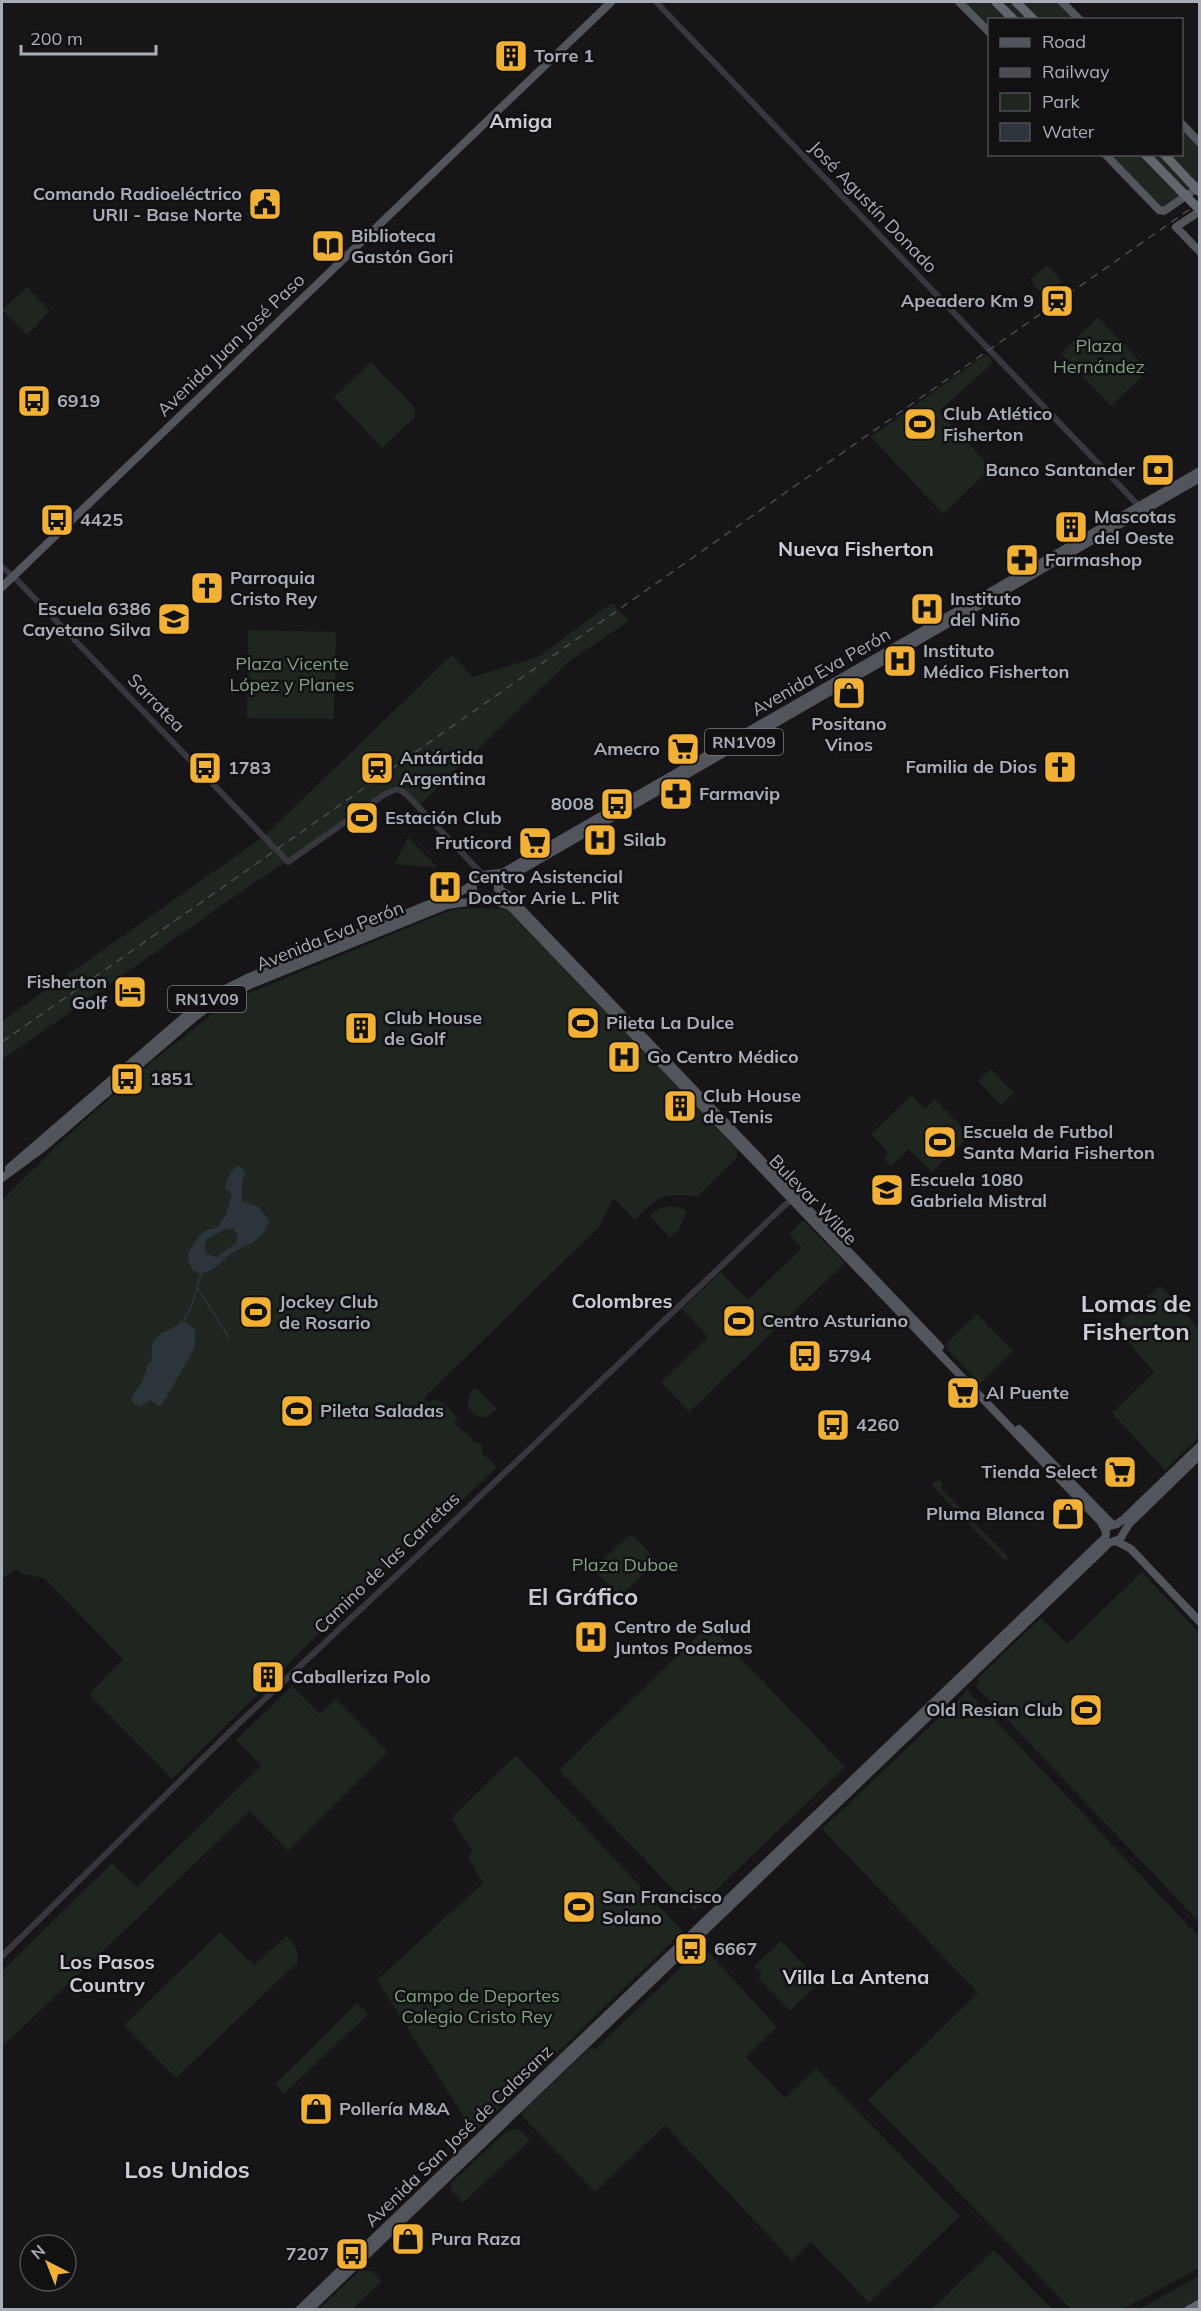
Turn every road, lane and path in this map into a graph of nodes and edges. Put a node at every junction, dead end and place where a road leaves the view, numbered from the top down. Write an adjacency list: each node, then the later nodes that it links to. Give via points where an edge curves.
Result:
1 (611, 2): 24 (main road, Avenida Juan José Paso)
2 (656, 2): 22 (street, José Agustín Donado)
3 (959, 2): 10 (main road)
4 (996, 2): 7 (highway)
5 (1016, 2): 8 (highway)
6 (1062, 2): 9 (main road)
7 (1012, 18)
8 (1032, 18)
9 (1078, 18)
10 (988, 31)
11 (1183, 125): 12 (main road)
12 (1200, 143)
13 (1107, 156): 16 (main road, via 1159,210 1164,211)
14 (1147, 156): 18 (highway, bridge)
15 (1166, 156): 16 (highway)
16 (1195, 184): 17 (highway, bridge)
17 (1200, 192)
18 (1200, 211): 19 (main road, via 1179,230)
19 (1200, 252)
20 (1200, 471): 22 (main road, Avenida Eva Perón / RN1V09)
21 (1200, 478): 22 (main road, Avenida Eva Perón / RN1V09)
22 (1141, 508): 26 (main road, Avenida Eva Perón / RN1V09, via 507,870); 27 (main road, Avenida Eva Perón / RN1V09, via 504,880)
23 (2, 567): 24 (street, Sarratea)
24 (13, 576): 25 (main road, Avenida Juan José Paso); 26 (street, Sarratea, via 288,862 395,789 406,794)
25 (2, 586)
26 (480, 878): 27 (main road, via 495,878); 28 (main road, via 475,895); 29 (main road, Avenida Eva Perón / RN1V09, via 464,890 213,995)
27 (498, 888): 28 (main road, RN1V09, via 497,894); 30 (main road, Bulevar Wilde)
28 (486, 900): 29 (main road, Avenida Eva Perón / RN1V09, via 447,905 227,994 44,1147); 30 (main road, Bulevar Wilde, via 507,903)
29 (2, 1176)
30 (794, 1199): 33 (main road, Bulevar Wilde); 34 (main road, Bulevar Wilde, via 1093,1514); 39 (street, Camino de las Carretas, via 237,1725)
31 (1200, 1446): 33 (main road)
32 (1200, 1455): 33 (main road)
33 (1119, 1528): 34 (main road, Avenida San José de Calasanz); 35 (main road, Avenida San José de Calasanz, via 1122,1537); 36 (main road, Bulevar Wilde)
34 (1106, 1533): 35 (main road, Bulevar Wilde); 38 (main road, Avenida San José de Calasanz)
35 (1115, 1541): 36 (main road, Bulevar Wilde); 38 (main road, Avenida San José de Calasanz)
36 (1131, 1549): 37 (main road, Bulevar Wilde)
37 (1200, 1622)
38 (867, 1770): 41 (main road, Avenida San José de Calasanz); 42 (main road, Avenida San José de Calasanz)
39 (2, 1956)
40 (1200, 2304): 43 (highway)
41 (299, 2310)
42 (309, 2310)
43 (1189, 2310)

